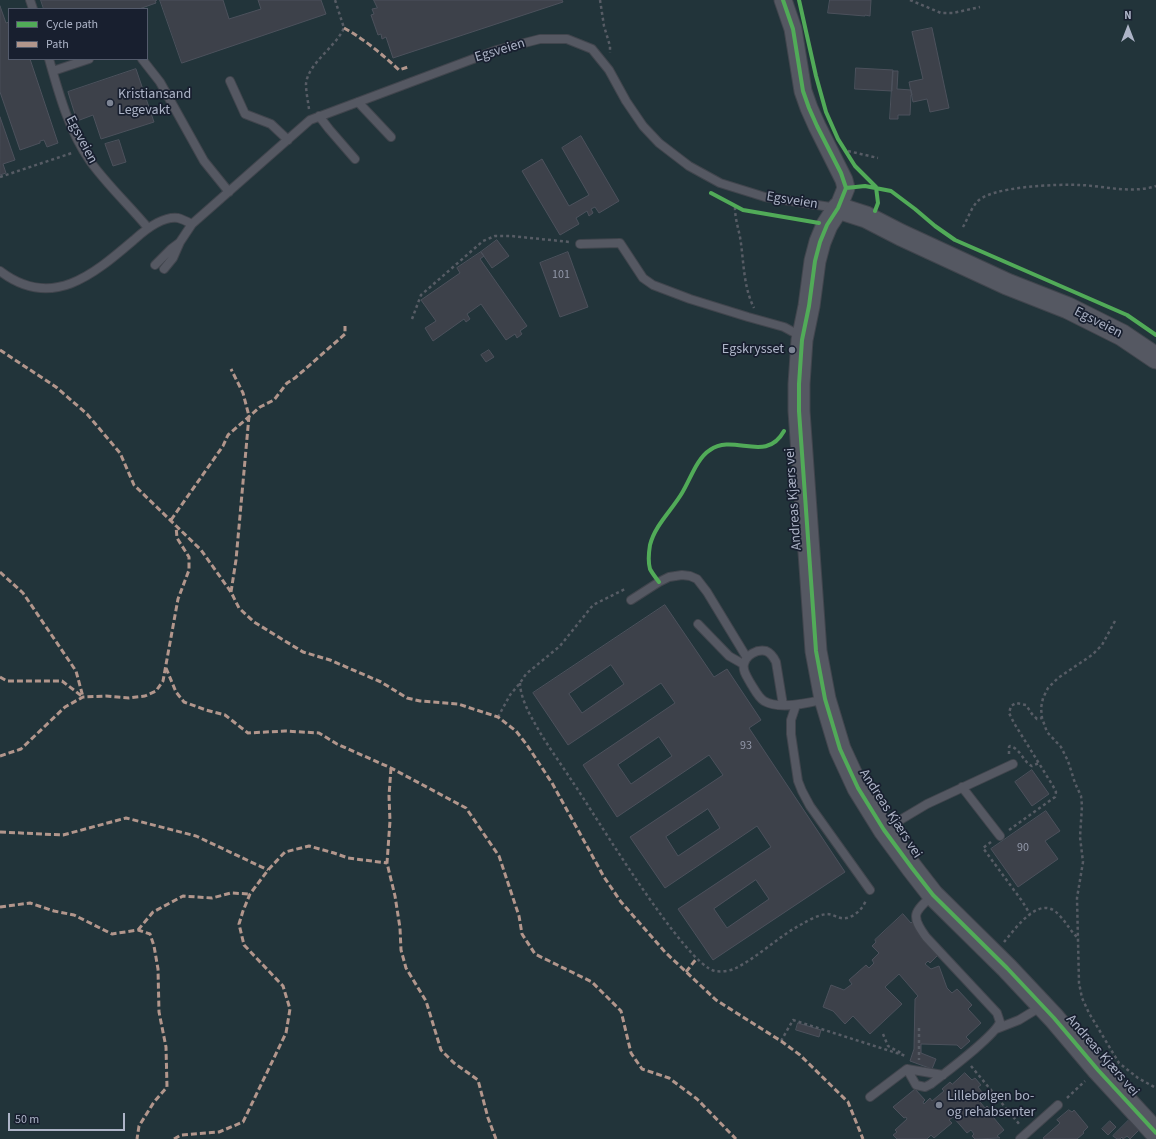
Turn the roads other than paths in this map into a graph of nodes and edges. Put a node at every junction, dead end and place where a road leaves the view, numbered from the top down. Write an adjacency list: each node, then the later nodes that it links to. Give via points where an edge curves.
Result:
1 (783, 0): 13 (street, Egsveien, via 793,29 803,91 816,126 844,180 846,188)
2 (49, 60): 5 (lane, Egsveien)
3 (87, 60): 5 (lane)
4 (143, 60): 12 (lane, via 160,82 204,161)
5 (53, 71): 15 (lane, Egsveien, via 59,94 82,148 98,171)
6 (230, 81): 10 (lane, via 245,114 271,124)
7 (358, 102): 8 (lane, Egsveien); 9 (lane); 13 (lane, Egsveien, via 497,50 540,39 567,39 592,49 609,70 643,126 659,143 689,166 720,183 764,197)
8 (319, 116): 10 (lane, Egsveien, via 310,120); 11 (lane)
9 (391, 137)
10 (288, 140): 12 (lane, Egsveien)
11 (355, 159)
12 (229, 192): 14 (lane, Egsveien)
13 (838, 208): 21 (street, Andreas Kjærs vei, via 820,242); 22 (street, Egsveien, via 866,217 1007,284 1068,308 1122,335)
14 (192, 224): 15 (lane, via 177,218); 16 (lane, Egsveien)
15 (148, 228): 20 (lane, via 108,262 89,275 67,285 55,288 31,287 15,281)
16 (180, 242): 18 (lane); 19 (lane, via 173,258)
17 (580, 244): 21 (lane, via 620,243 643,278 653,285 690,299 784,327)
18 (155, 266)
19 (164, 269)
20 (0, 271)
21 (802, 340): 26 (street, Andreas Kjærs vei, via 800,411 813,628)
22 (1156, 358)
23 (631, 600): 25 (lane, via 669,577 682,575 697,579 707,592)
24 (698, 624): 25 (lane, via 728,656)
25 (745, 661): 27 (lane, via 744,670 760,697 765,702); 27 (lane, via 753,653 760,651 766,651 773,657 777,666)
26 (825, 699): 28 (lane); 31 (street, Andreas Kjærs vei, via 848,768)
27 (783, 705): 28 (lane)
28 (796, 706): 33 (lane, via 791,720 791,734 802,791)
29 (1013, 764): 30 (lane)
30 (962, 788): 31 (lane, via 927,804); 32 (lane)
31 (884, 830): 34 (street, Andreas Kjærs vei)
32 (1000, 836)
33 (870, 890)
34 (933, 895): 35 (street, Andreas Kjærs vei); 36 (lane, via 917,911 916,923 997,1013 1000,1022)
35 (1042, 1006): 36 (lane, via 1019,1020); 41 (street, Andreas Kjærs vei)
36 (996, 1029): 38 (lane)
37 (907, 1069): 38 (lane); 38 (lane, via 916,1085 925,1088); 39 (lane)
38 (943, 1075)
39 (870, 1097)
40 (1058, 1105): 42 (lane)
41 (1156, 1133)
42 (1020, 1139)

